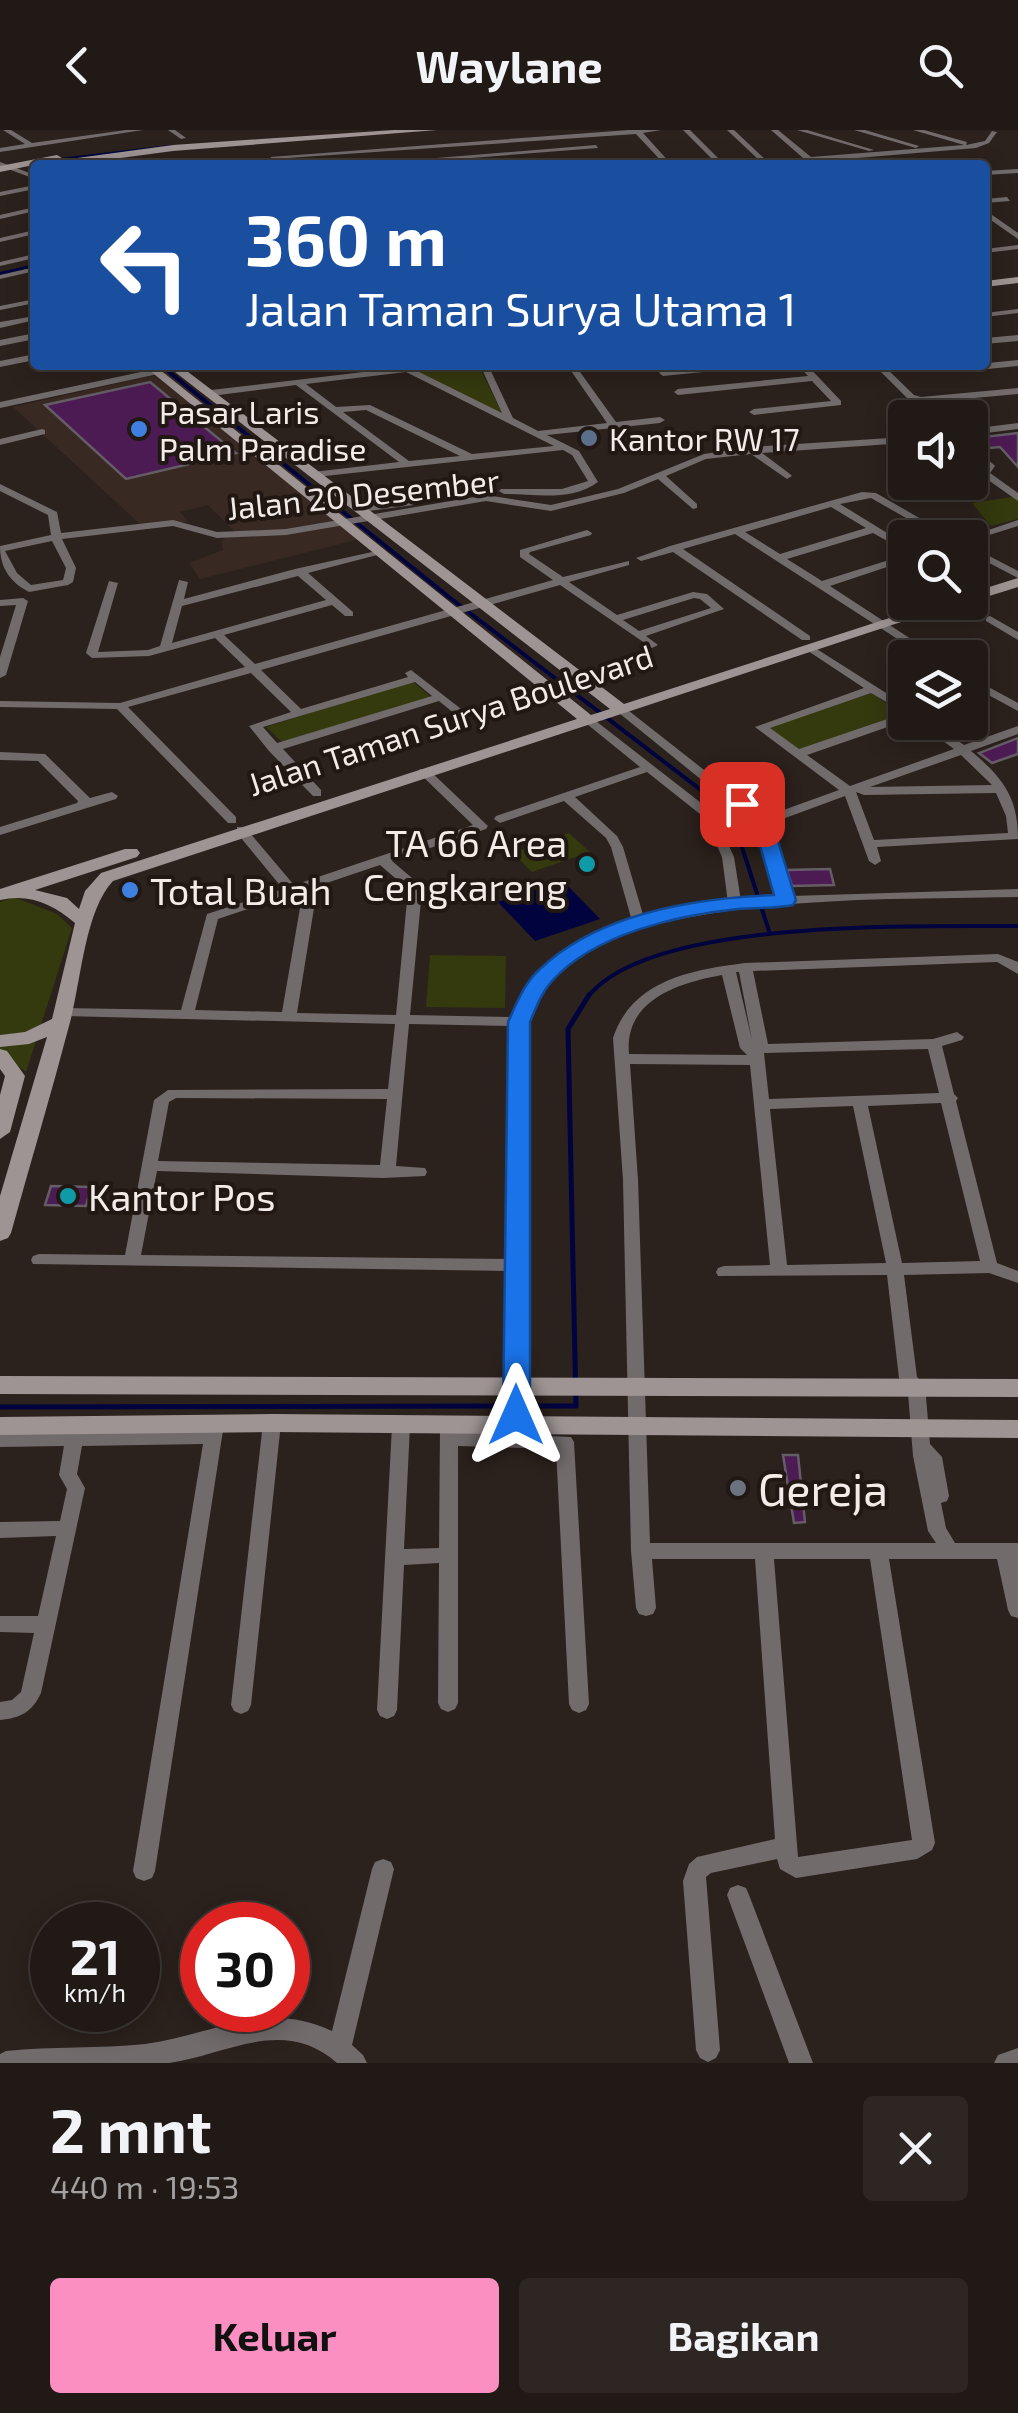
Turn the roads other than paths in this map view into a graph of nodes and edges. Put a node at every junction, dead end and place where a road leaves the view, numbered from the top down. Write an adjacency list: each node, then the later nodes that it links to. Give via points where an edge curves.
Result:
1 (6, 130): 24 (street)
2 (60, 130): 22 (street)
3 (140, 130): 17 (street)
4 (171, 130): 23 (street)
5 (352, 130): 20 (street)
6 (433, 130): 20 (street)
7 (446, 130): 25 (street)
8 (658, 130): 16 (street)
9 (686, 130): 42 (street)
10 (730, 130): 43 (street)
11 (774, 130): 44 (street)
12 (800, 130): 30 (street)
13 (857, 130): 29 (street)
14 (916, 130): 26 (street)
15 (984, 130): 18 (street)
16 (637, 131): 19 (street); 41 (street)
17 (114, 132): 22 (street)
18 (994, 132): 21 (street); 26 (street)
19 (586, 135): 25 (street); 27 (street)
20 (265, 137): 34 (street); 35 (street)
21 (1013, 137)
22 (73, 138): 24 (street)
23 (182, 138)
24 (29, 144): 28 (street)
25 (456, 144): 31 (street); 33 (street)
26 (976, 146): 29 (street)
27 (596, 147): 33 (street); 40 (street)
28 (0, 150)
29 (930, 150): 30 (street)
30 (884, 153): 32 (street)
31 (323, 154): 36 (street); 37 (street)
32 (868, 155): 44 (street); 45 (street)
33 (467, 157): 38 (street); 39 (street)
34 (60, 160)
35 (85, 160)
36 (282, 160)
37 (327, 160)
38 (424, 160)
39 (470, 160)
40 (607, 160)
41 (665, 160)
42 (717, 160)
43 (763, 160)
44 (810, 160)
45 (875, 160)
46 (1018, 168): 47 (street)
47 (990, 171)
48 (30, 184): 49 (street)
49 (0, 194)
50 (1007, 199): 51 (street)
51 (990, 201)
52 (30, 210): 54 (street)
53 (990, 216): 56 (street)
54 (0, 217)
55 (30, 233): 57 (street)
56 (1018, 237)
57 (0, 240)
58 (1018, 247): 59 (street)
59 (990, 250)
60 (30, 263): 61 (street)
61 (0, 270)
62 (1018, 278): 63 (street)
63 (990, 281)
64 (30, 303): 65 (street)
65 (0, 308)
66 (1018, 311): 67 (street)
67 (990, 314)
68 (30, 319): 69 (street)
69 (0, 326)
70 (30, 337): 73 (street)
71 (1018, 338): 72 (street)
72 (990, 341)
73 (0, 343)
74 (30, 358): 76 (street)
75 (1018, 363): 77 (street)
76 (0, 364)
77 (990, 365)
78 (138, 370): 94 (street)
79 (155, 370): 121 (street)
80 (178, 370): 92 (street)
81 (375, 370): 90 (street)
82 (409, 370): 97 (street)
83 (486, 370): 97 (street)
84 (575, 370): 99 (street)
85 (660, 370): 89 (street, via 682,396)
86 (807, 370): 89 (street)
87 (883, 370): 93 (street, via 911,397)
88 (958, 370): 93 (street)
89 (814, 378): 96 (street, via 838,403)
90 (297, 382): 92 (street); 95 (street)
91 (1018, 391): 93 (street)
92 (211, 394): 110 (street)
93 (984, 394)
94 (0, 402)
95 (332, 410): 108 (street, via 367,406); 109 (street)
96 (754, 412)
97 (510, 418): 103 (street)
98 (660, 420): 99 (street)
99 (612, 423): 103 (street)
100 (1018, 426): 101 (street)
101 (988, 430)
102 (42, 432): 105 (street)
103 (540, 433): 106 (street)
104 (888, 441): 107 (street, Jalan 20 Desember)
105 (0, 442)
106 (566, 448): 108 (street); 118 (street, via 584,461 590,486 504,491)
107 (752, 450): 111 (street, Jalan 20 Desember, via 704,457); 112 (street)
108 (470, 457): 109 (street)
109 (406, 464): 110 (street)
110 (316, 474): 118 (street)
111 (658, 476): 117 (street); 118 (street, Jalan 20 Desember, via 551,508 486,498)
112 (788, 476)
113 (988, 476): 115 (street)
114 (0, 487): 126 (street, via 53,514)
115 (1018, 498)
116 (830, 503): 119 (street, via 872,496); 122 (street); 123 (street)
117 (694, 506)
118 (368, 516): 121 (street, Jalan 20 Desember); 147 (street)
119 (916, 520)
120 (1018, 523): 124 (street)
121 (348, 524): 126 (street, Jalan 20 Desember, via 216,536 173,523); 130 (street)
122 (874, 529): 127 (street); 132 (street)
123 (736, 530): 128 (street); 132 (street)
124 (988, 532)
125 (588, 533): 139 (street, via 523,552)
126 (59, 536): 129 (street, Jalan 20 Desember); 129 (street, via 71,568 68,582 57,586 30,589)
127 (888, 538)
128 (674, 548): 131 (street); 161 (street)
129 (0, 550)
130 (377, 552): 136 (street); 148 (street)
131 (641, 558)
132 (779, 558): 142 (street)
133 (988, 560): 137 (street)
134 (625, 563): 139 (street)
135 (888, 563): 142 (street)
136 (299, 571): 144 (street); 146 (street)
137 (1018, 577): 138 (street); 143 (street)
138 (988, 580)
139 (563, 581): 147 (street); 151 (street)
140 (184, 582): 146 (street)
141 (113, 583): 163 (street, via 93,655)
142 (821, 585): 154 (street)
143 (988, 590)
144 (333, 601): 149 (street); 157 (street)
145 (0, 603): 156 (street, via 23,601)
146 (178, 604): 163 (street)
147 (482, 605): 148 (street); 173 (street)
148 (458, 612): 165 (street); 173 (street)
149 (350, 614)
150 (888, 617): 154 (street, Jalan Taman Surya Boulevard)
151 (615, 619): 158 (street); 158 (street, via 693,595 719,609)
152 (888, 619): 154 (street, Jalan Taman Surya Boulevard)
153 (990, 619): 159 (street)
154 (879, 621): 160 (street); 161 (street, Jalan Taman Surya Boulevard)
155 (0, 624): 156 (street)
156 (15, 624): 164 (street)
157 (217, 634): 163 (street); 165 (street)
158 (638, 635): 162 (street)
159 (1018, 637)
160 (908, 640)
161 (809, 644): 166 (street); 173 (street, Jalan Taman Surya Boulevard)
162 (652, 645)
163 (166, 648)
164 (1, 666)
165 (254, 671): 171 (street); 174 (street)
166 (872, 689): 169 (street); 181 (street, via 760,724)
167 (988, 690): 172 (street)
168 (440, 697): 174 (street, via 412,674); 175 (street); 179 (street)
169 (888, 701)
170 (0, 704): 171 (street)
171 (120, 706): 193 (street)
172 (1018, 708)
173 (599, 710): 183 (street); 184 (street, Jalan Taman Surya Boulevard); 187 (street, Jalan Taman Surya Boulevard); 192 (street)
174 (298, 712): 179 (street, via 252,727)
175 (459, 712)
176 (888, 719): 181 (street)
177 (1018, 730): 180 (street)
178 (949, 740): 180 (street)
179 (272, 748): 187 (street)
180 (964, 750): 185 (street, via 988,768); 186 (street)
181 (797, 754): 186 (street)
182 (0, 756): 190 (street, via 41,757)
183 (647, 768): 189 (street); 203 (street, via 716,825)
184 (424, 772): 193 (street, Jalan Taman Surya Boulevard); 197 (street, via 482,826)
185 (1000, 789): 186 (street); 195 (street)
186 (850, 792): 192 (street); 196 (street)
187 (317, 793): 193 (street, Jalan Taman Surya Boulevard)
188 (112, 796): 190 (street)
189 (566, 796): 191 (street); 205 (street, via 617,846)
190 (83, 804): 194 (street)
191 (500, 819)
192 (762, 822): 202 (street)
193 (237, 825): 199 (street); 200 (street, Jalan Taman Surya Boulevard); 204 (street, Jalan Taman Surya Boulevard, via 114,873 94,891)
194 (0, 831)
195 (1016, 840): 196 (street)
196 (870, 844): 198 (street)
197 (384, 860): 199 (street); 213 (street, via 407,882 414,902)
198 (875, 861)
199 (293, 889): 209 (street, via 212,917); 210 (street, via 307,908)
200 (7, 892): 204 (street, via 60,902)
201 (1018, 893): 202 (street)
202 (786, 900): 203 (street)
203 (741, 902): 205 (street)
204 (84, 922): 211 (street, Jalan Taman Surya Boulevard)
205 (639, 923): 212 (street, via 600,936 548,973)
206 (745, 967): 207 (street); 208 (street, via 998,958); 217 (street)
207 (728, 969): 217 (street, via 747,1048); 219 (street, via 648,996 631,1009 622,1025)
208 (1018, 970)
209 (187, 1014): 210 (street); 211 (street)
210 (289, 1016): 213 (street)
211 (62, 1017): 215 (street, via 28,1038); 230 (street, Jalan Taman Surya Boulevard)
212 (519, 1022): 213 (street); 233 (street)
213 (399, 1024): 222 (street)
214 (957, 1037): 216 (street)
215 (0, 1042)
216 (934, 1044): 217 (street); 223 (street)
217 (757, 1053): 219 (street); 225 (street)
218 (0, 1055): 226 (street, via 13,1068 15,1082)
219 (622, 1059): 240 (street)
220 (176, 1074): 221 (street)
221 (173, 1093): 222 (street); 227 (street, via 162,1100)
222 (393, 1094): 228 (street)
223 (950, 1098): 224 (street); 234 (street)
224 (859, 1100): 225 (street); 235 (street)
225 (762, 1104): 236 (street)
226 (0, 1132)
227 (150, 1166): 228 (street); 232 (street)
228 (383, 1172): 229 (street)
229 (419, 1172)
230 (0, 1233)
231 (38, 1260): 232 (street)
232 (132, 1261): 233 (street)
233 (518, 1265): 243 (street)
234 (990, 1267): 235 (street); 238 (street)
235 (895, 1269): 236 (street); 242 (street, via 909,1320)
236 (779, 1270): 237 (street)
237 (724, 1272)
238 (1018, 1277)
239 (0, 1386): 243 (street)
240 (636, 1388): 242 (street); 243 (street, via 566,1385); 247 (street)
241 (1018, 1388): 242 (street)
242 (916, 1391): 251 (street)
243 (517, 1405): 247 (street); 250 (street)
244 (272, 1423): 246 (street); 249 (street); 269 (street)
245 (0, 1426): 249 (street)
246 (401, 1426): 250 (street); 262 (street)
247 (635, 1426): 251 (street); 257 (street)
248 (1018, 1429): 251 (street)
249 (214, 1431): 253 (street); 274 (street)
250 (450, 1432): 261 (street); 268 (street, via 565,1442)
251 (922, 1439): 256 (street, via 936,1531)
252 (0, 1440): 253 (street)
253 (74, 1440): 254 (street, via 68,1475 76,1488)
254 (68, 1528): 255 (street); 266 (street)
255 (0, 1530)
256 (946, 1544): 258 (street); 259 (street)
257 (640, 1551): 260 (street); 263 (street)
258 (1011, 1551): 264 (street)
259 (878, 1552): 260 (street); 272 (street, via 924,1844 796,1868)
260 (764, 1553): 272 (street)
261 (450, 1555): 262 (street); 267 (street)
262 (395, 1557): 270 (street)
263 (646, 1608)
264 (1018, 1610)
265 (0, 1624): 266 (street)
266 (46, 1625): 271 (street, via 32,1693 26,1704)
267 (448, 1703)
268 (579, 1704)
269 (241, 1705)
270 (387, 1710)
271 (0, 1714)
272 (786, 1848): 276 (street, via 697,1871)
273 (383, 1869): 277 (street)
274 (144, 1871)
275 (738, 1895): 280 (street)
276 (708, 2050)
277 (348, 2055): 279 (street, via 289,2028 244,2029 160,2053)
278 (1018, 2060): 281 (street)
279 (6, 2063)
280 (801, 2063)
281 (1006, 2063)

